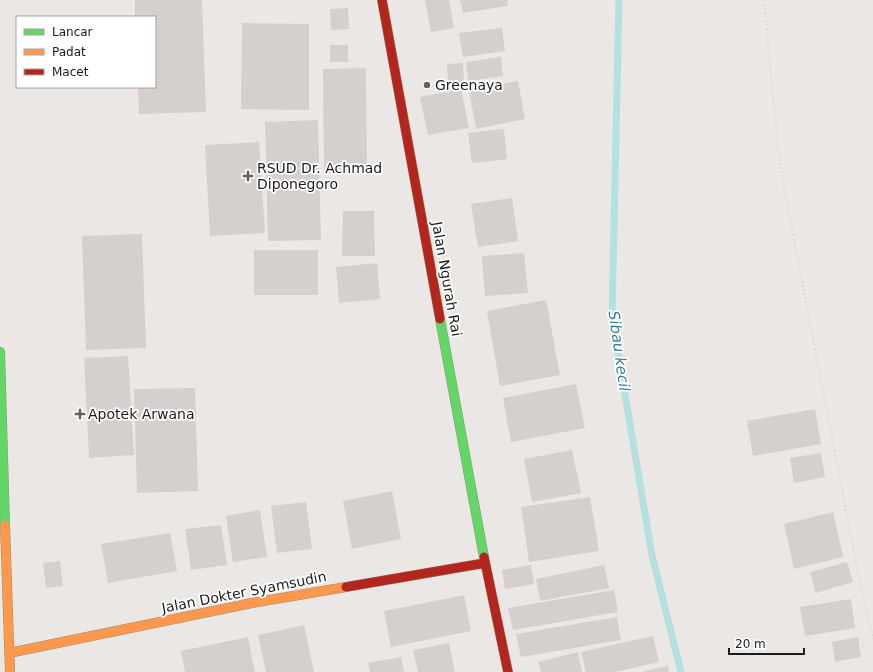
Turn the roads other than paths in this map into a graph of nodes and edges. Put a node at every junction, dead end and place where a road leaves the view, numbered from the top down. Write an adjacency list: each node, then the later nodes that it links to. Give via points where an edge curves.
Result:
1 (382, 0): 3 (main road, Jalan Ngurah Rai)
2 (0, 352): 4 (main road)
3 (485, 563): 4 (main road, Jalan Dokter Syamsudin, via 252,603); 6 (main road, Jalan Ngurah Rai)
4 (9, 653): 5 (main road)
5 (10, 672)
6 (508, 672)

